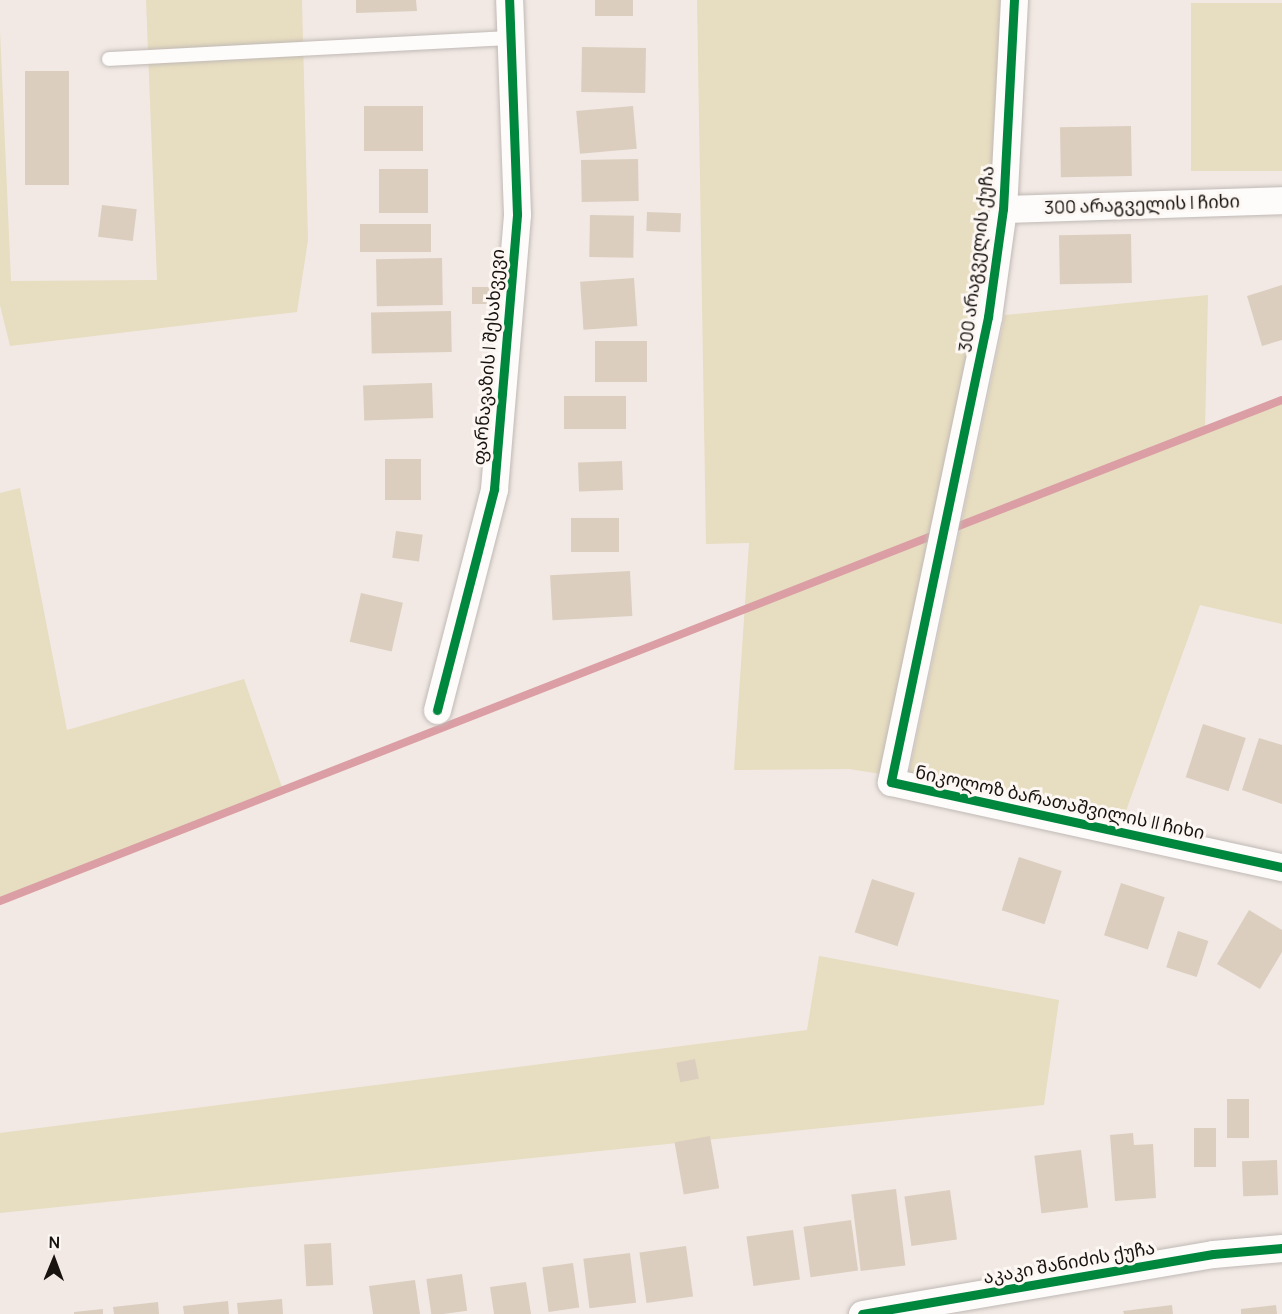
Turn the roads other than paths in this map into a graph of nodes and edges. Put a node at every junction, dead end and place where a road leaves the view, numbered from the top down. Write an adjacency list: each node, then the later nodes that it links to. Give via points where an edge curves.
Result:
1 (509, 0): 3 (street, ფარნავაზის I შესახვევი)
2 (1014, 0): 6 (street, 300 არაგველის ქუჩა)
3 (511, 38): 4 (lane); 8 (street, ფარნავაზის I შესახვევი, via 517,214 494,489)
4 (109, 59)
5 (1282, 200): 6 (street, 300 არაგველის I ჩიხი)
6 (1003, 209): 7 (street, 300 არაგველის ქუჩა, via 988,317)
7 (944, 532): 9 (street, ნიკოლოზ ბარათაშვილის II ჩიხი, via 891,782)
8 (438, 710)
9 (1282, 867)
10 (1282, 1248): 11 (street, აკაკი შანიძის ქუჩა, via 1213,1254)
11 (862, 1314)

